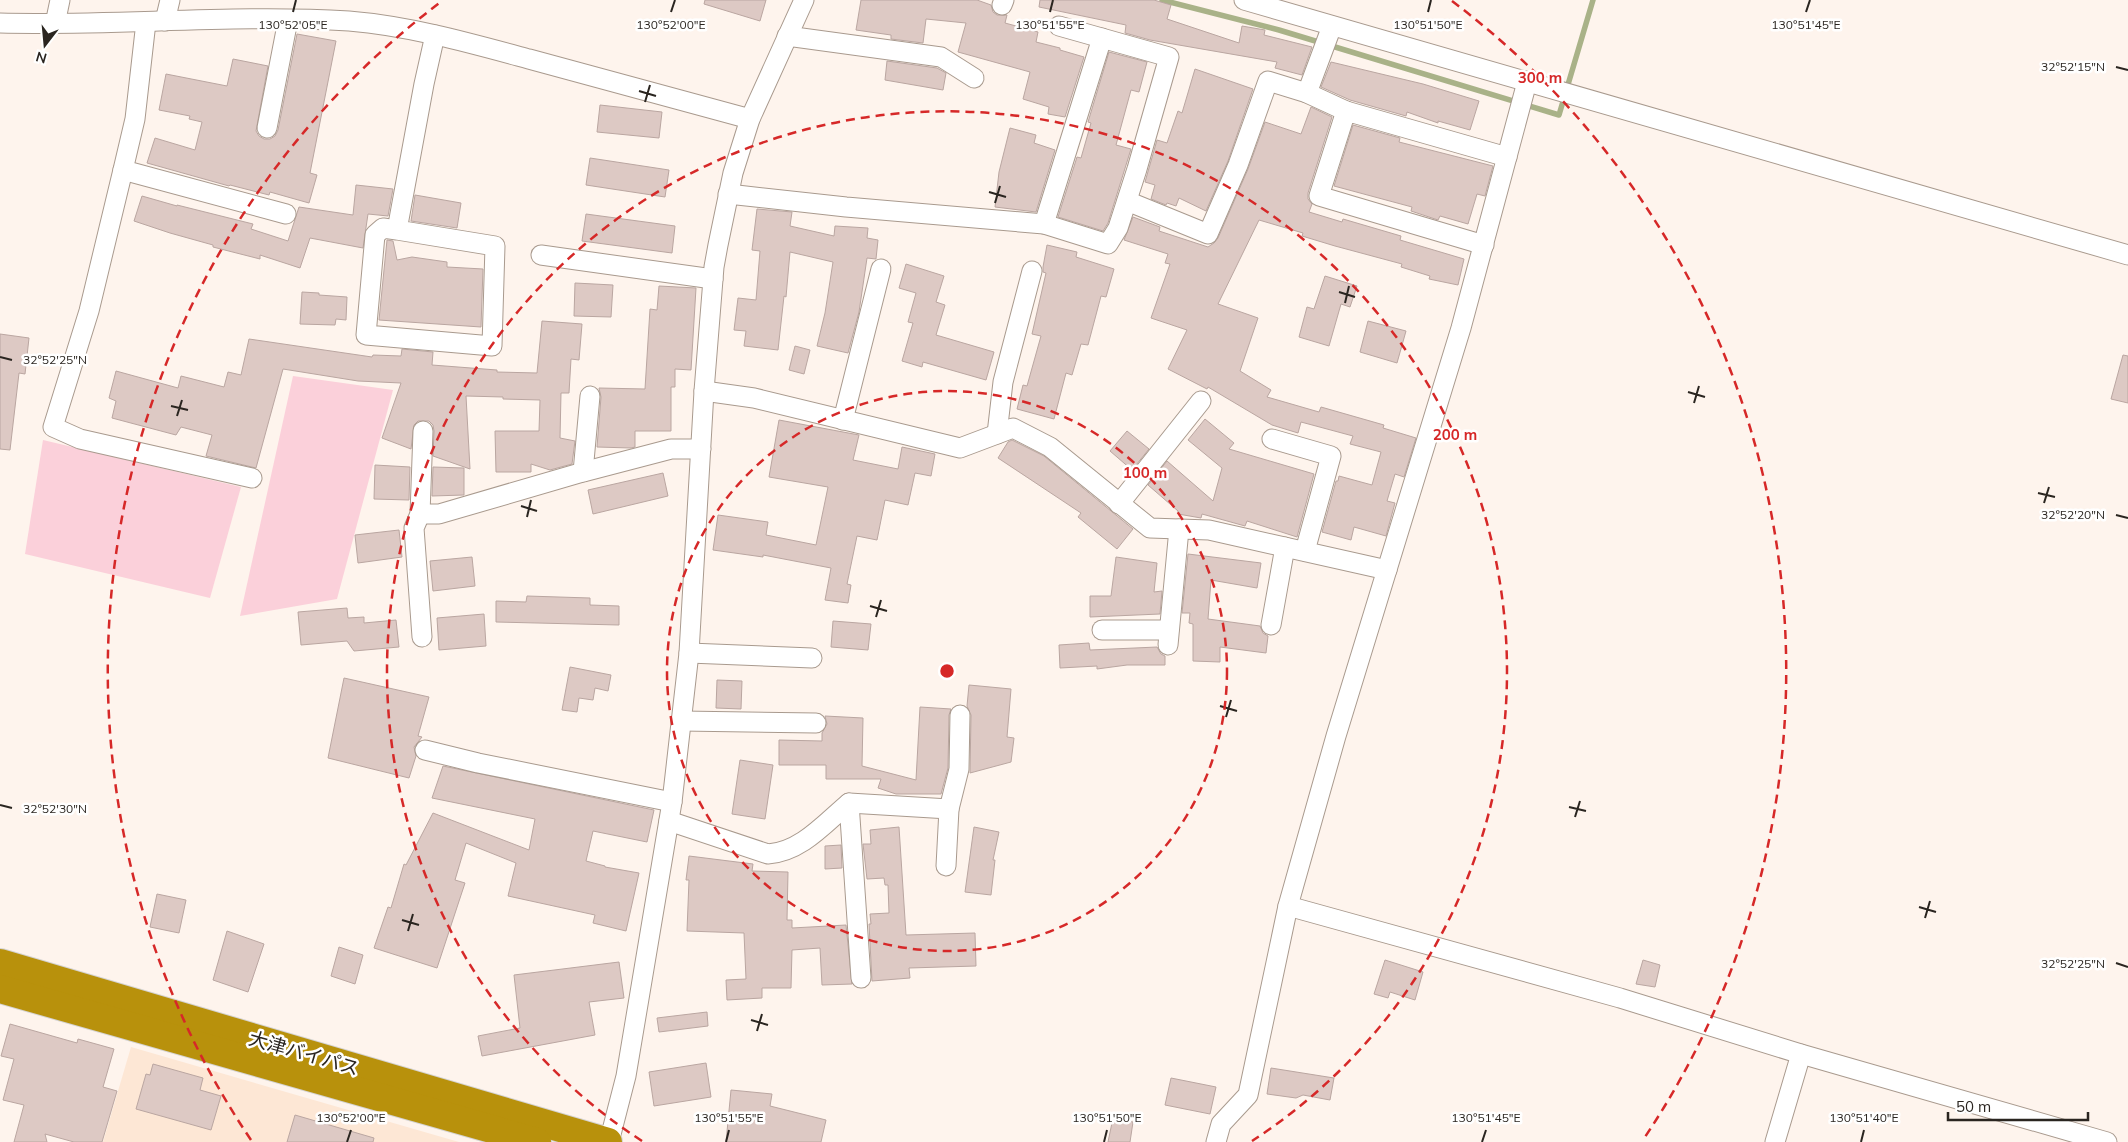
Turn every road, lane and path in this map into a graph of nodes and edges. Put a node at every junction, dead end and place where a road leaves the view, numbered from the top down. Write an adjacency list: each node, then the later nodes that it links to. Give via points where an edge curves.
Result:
1 (60, 0): 8 (street)
2 (170, 0): 6 (street)
3 (804, 0): 12 (street)
4 (1244, 0): 10 (street)
5 (288, 20): 6 (street); 11 (street, via 349,22); 19 (street)
6 (155, 21): 8 (street); 21 (street)
7 (0, 23): 8 (street)
8 (55, 24)
9 (1058, 26): 13 (street)
10 (1332, 26): 15 (street); 16 (street)
11 (436, 35): 18 (street); 26 (street)
12 (787, 36): 14 (street, via 941,57); 18 (street)
13 (1102, 38): 23 (street, via 1169,57); 25 (street)
14 (974, 78)
15 (1527, 82): 20 (street); 29 (street)
16 (1307, 93): 17 (street); 23 (street, via 1268,82 1238,165 1208,234)
17 (1346, 111): 20 (street); 27 (street, via 1319,196)
18 (750, 119): 22 (street)
19 (267, 128)
20 (1507, 157): 27 (street)
21 (122, 170): 24 (street); 42 (street, via 89,311 52,427 80,439)
22 (728, 194): 25 (street); 32 (street)
23 (1127, 201): 25 (street, via 1118,228 1108,244)
24 (286, 214)
25 (1044, 224)
26 (397, 230): 26 (street, via 383,228 375,235 366,335 492,346 495,246)
27 (1484, 245): 48 (street)
28 (542, 255): 32 (street)
29 (2128, 255)
30 (881, 270): 36 (street)
31 (1032, 271): 38 (street, via 1003,382)
32 (713, 279): 33 (street)
33 (704, 392): 36 (street, via 754,398); 40 (street)
34 (590, 396): 41 (street)
35 (1201, 401): 43 (street)
36 (843, 420): 38 (street, via 960,448)
37 (423, 431): 44 (street)
38 (997, 434): 43 (street, via 1013,428 1050,447)
39 (1272, 439): 47 (street, via 1332,456)
40 (701, 449): 41 (street, via 671,449); 52 (street)
41 (583, 472): 44 (street, via 439,514)
42 (252, 478)
43 (1120, 504): 45 (street, via 1150,528)
44 (420, 514): 51 (street, via 414,528)
45 (1179, 529): 46 (street, via 1209,530); 50 (street, via 1169,638)
46 (1285, 547): 47 (street); 49 (street)
47 (1305, 552): 48 (street)
48 (1387, 570): 63 (street)
49 (1271, 624)
50 (1102, 630)
51 (422, 637)
52 (688, 653): 53 (street); 55 (street)
53 (812, 658)
54 (960, 715): 60 (street, via 959,769)
55 (681, 720): 56 (street); 58 (street)
56 (816, 723)
57 (425, 750): 58 (street)
58 (672, 802): 61 (street)
59 (848, 803): 60 (street); 61 (street, via 796,847 780,853 768,854); 65 (street)
60 (949, 809): 62 (street)
61 (669, 821): 69 (street, via 626,1076)
62 (946, 866)
63 (1288, 906): 67 (street, via 1620,998); 70 (street, via 1248,1095 1221,1124)
64 (0, 963): 69 (highway, 大津バイパス)
65 (861, 978)
66 (0, 989): 68 (highway, 大津バイパス)
67 (1801, 1054): 71 (street); 72 (street)
68 (537, 1142)
69 (608, 1142)
70 (1216, 1142)
71 (1775, 1142)
72 (2107, 1142)

